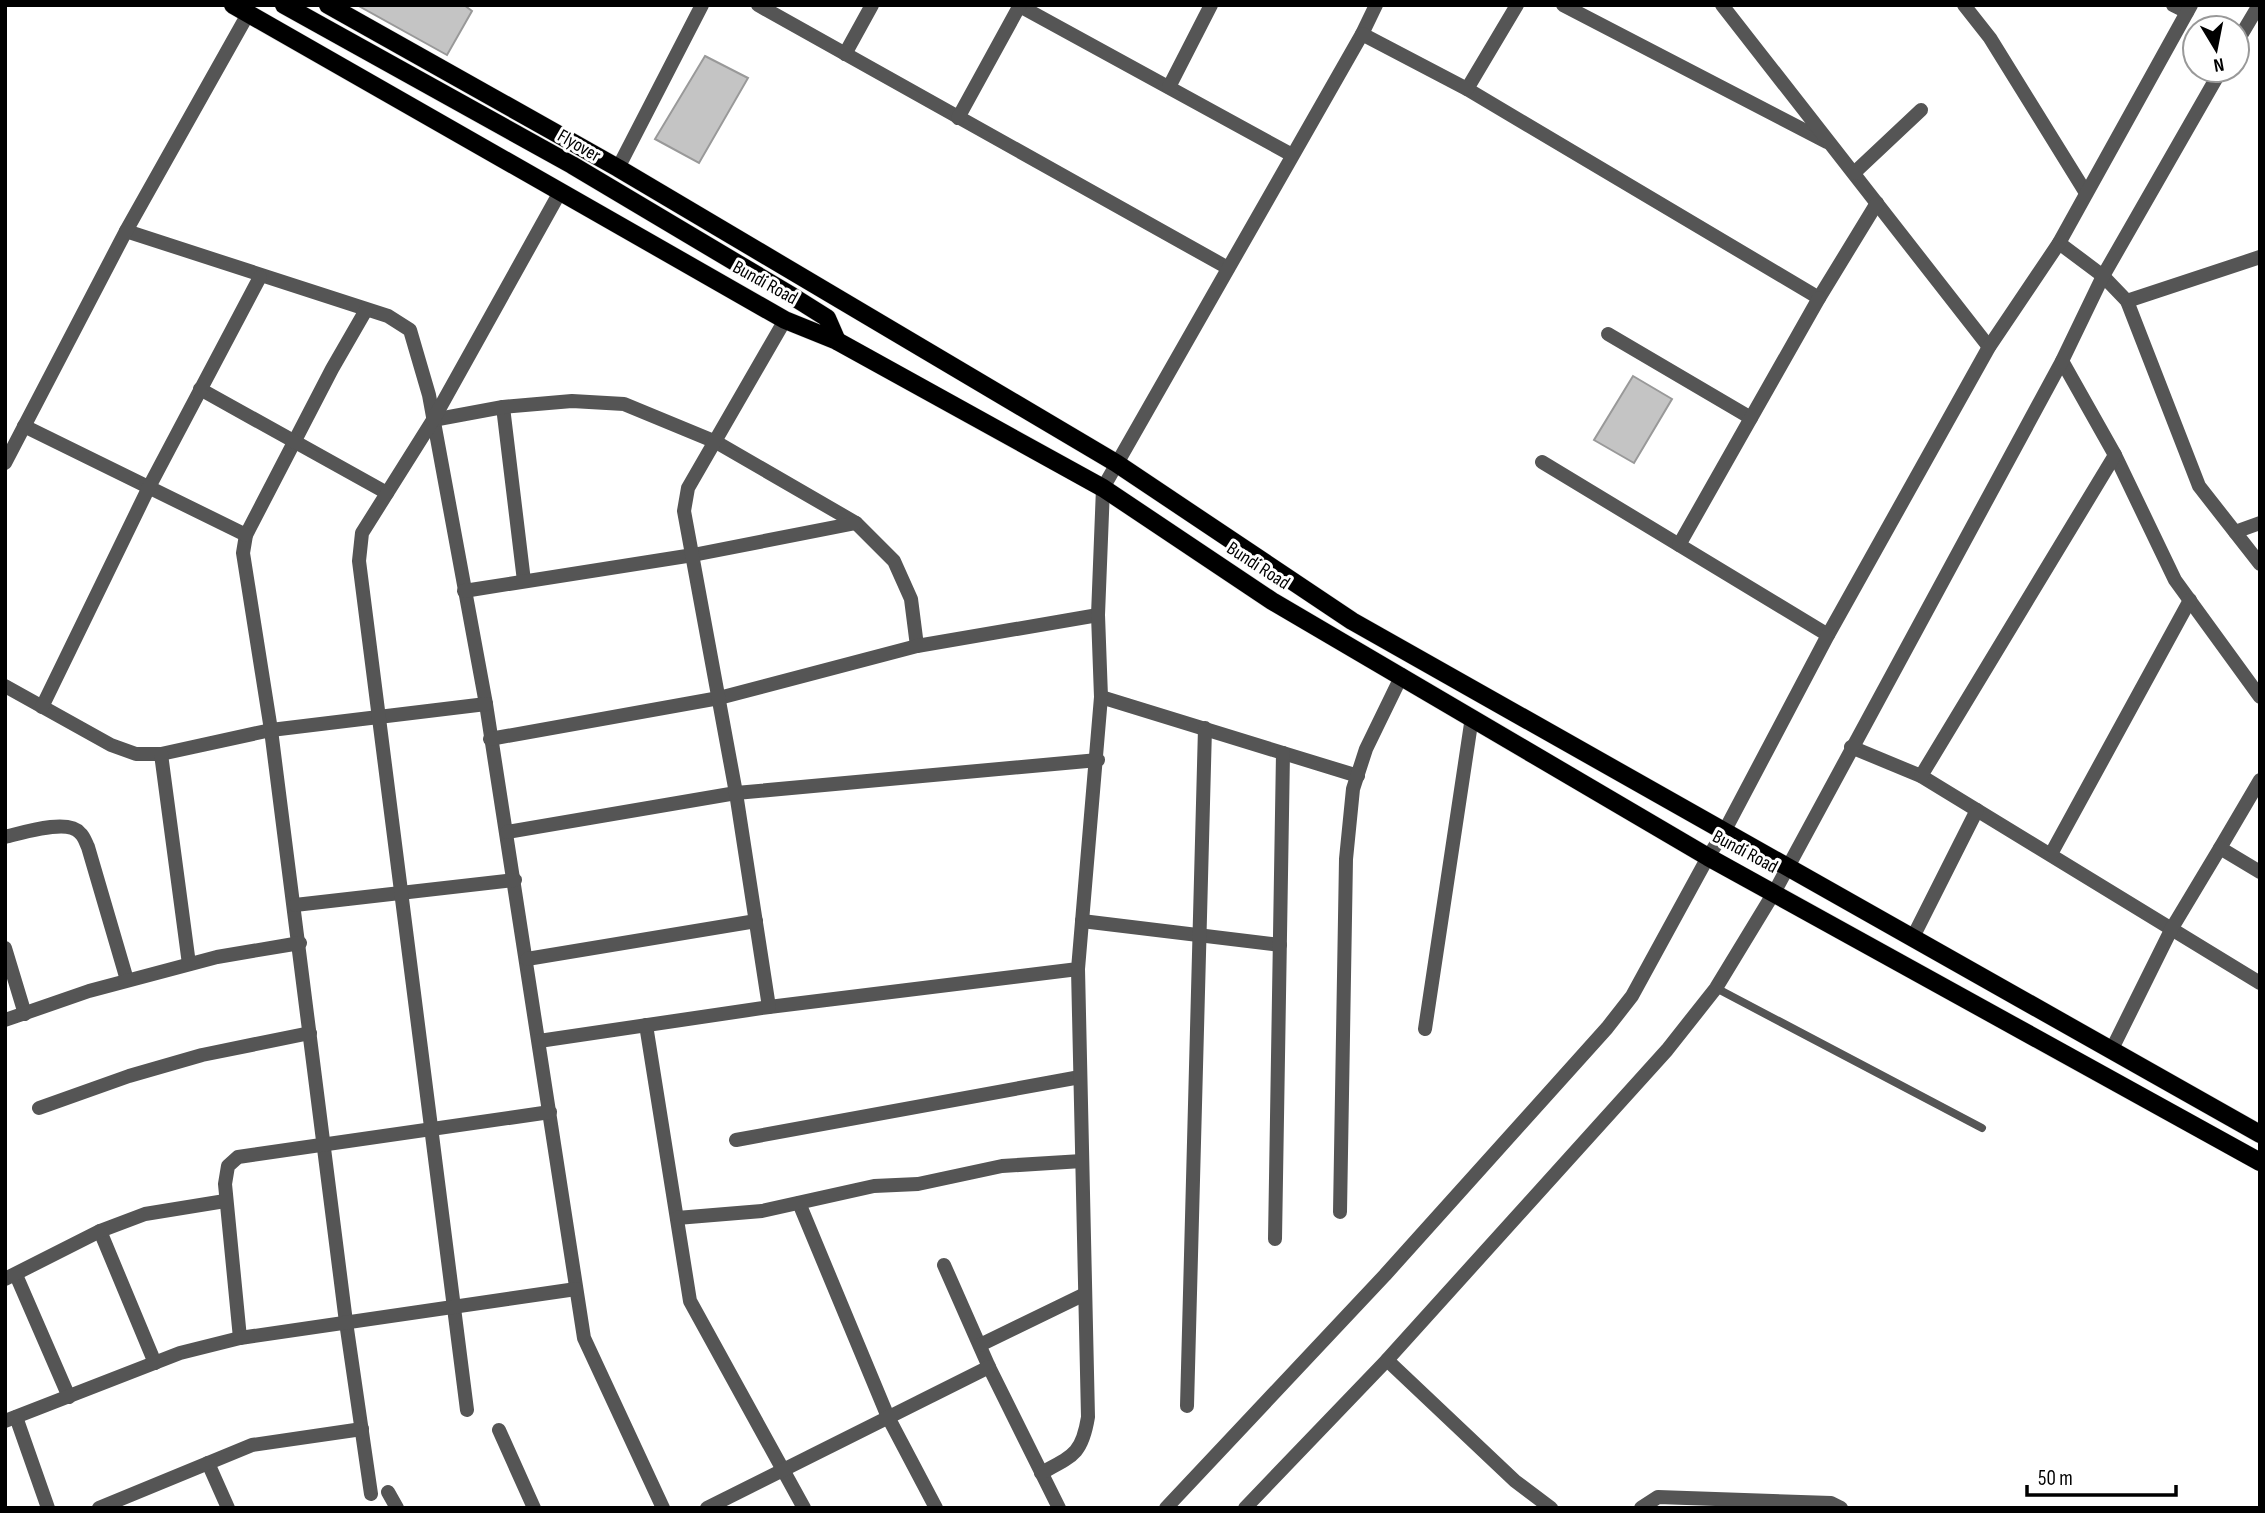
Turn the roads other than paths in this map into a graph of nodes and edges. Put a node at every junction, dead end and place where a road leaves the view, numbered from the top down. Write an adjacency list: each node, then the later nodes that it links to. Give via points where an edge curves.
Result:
1 (284, 5): 40 (main road, Flyover, via 572,165 792,296 827,318)
2 (328, 5): 24 (main road, Bundi Road)
3 (702, 5): 24 (street)
4 (758, 5): 16 (street)
5 (872, 5): 16 (street)
6 (1211, 5): 18 (street)
7 (1376, 5): 15 (street)
8 (1517, 5): 19 (street)
9 (1563, 5): 22 (street)
10 (1722, 5): 22 (street)
11 (1964, 5): 27 (street, via 1990,37)
12 (1020, 6): 18 (street); 21 (street)
13 (244, 8): 26 (main road, Bundi Road); 29 (street)
14 (2183, 8): 27 (street)
15 (1362, 34): 19 (street); 23 (street)
16 (845, 54): 21 (street)
17 (2213, 84): 33 (street)
18 (1169, 87): 23 (street)
19 (1467, 89): 35 (street)
20 (1921, 110): 25 (street)
21 (958, 118): 32 (street)
22 (1831, 144): 25 (street)
23 (1292, 155): 32 (street)
24 (618, 168): 53 (main road, Bundi Road)
25 (1854, 173): 28 (street)
26 (559, 192): 38 (main road, Bundi Road); 46 (street)
27 (2087, 192): 30 (street)
28 (1877, 203): 35 (street); 41 (street)
29 (126, 231): 34 (street); 47 (street)
30 (2059, 243): 33 (street); 41 (street)
31 (2258, 263): 36 (street)
32 (1228, 268): 53 (street)
33 (2103, 276): 36 (street); 42 (street)
34 (260, 277): 37 (street); 43 (street)
35 (1819, 298): 45 (street)
36 (2127, 301): 59 (street, via 2199,485)
37 (366, 310): 46 (street, via 388,316 410,330); 48 (street)
38 (785, 320): 40 (main road, Bundi Road); 49 (street)
39 (1608, 334): 45 (street)
40 (837, 341): 55 (main road, Bundi Road)
41 (1989, 347): 68 (street)
42 (2062, 361): 50 (street); 82 (street)
43 (200, 389): 48 (street); 54 (street)
44 (503, 407): 46 (street); 49 (street, via 572,401 624,404); 64 (street)
45 (1751, 418): 61 (street)
46 (433, 420): 56 (street); 65 (street)
47 (24, 426): 52 (street); 54 (street)
48 (294, 441): 56 (street); 60 (street)
49 (716, 442): 57 (street); 62 (street, via 688,488 684,511)
50 (2115, 455): 66 (street, via 2175,580); 87 (street)
51 (1542, 462): 61 (street)
52 (5, 463)
53 (1116, 463): 55 (street); 92 (main road, Bundi Road, via 1352,621)
54 (149, 487): 60 (street); 76 (street)
55 (1103, 488): 67 (street); 70 (main road, Bundi Road, via 1272,601)
56 (387, 493): 78 (street, via 362,533 359,561)
57 (856, 523): 62 (street); 69 (street, via 894,561 905,582)
58 (2260, 523): 59 (street)
59 (2235, 532): 63 (street)
60 (246, 535): 80 (street, via 243,553)
61 (1679, 545): 68 (street)
62 (693, 555): 64 (street); 74 (street)
63 (2260, 564)
64 (524, 581): 65 (street)
65 (464, 591): 75 (street)
66 (2190, 600): 73 (street); 95 (street)
67 (1098, 615): 69 (street); 72 (street)
68 (1828, 635): 92 (street)
69 (917, 646): 74 (street)
70 (1402, 675): 77 (main road, Bundi Road); 86 (street)
71 (5, 687): 76 (street)
72 (1101, 697): 79 (street); 85 (street)
73 (2260, 697)
74 (719, 698): 81 (street); 89 (street)
75 (486, 704): 78 (street); 81 (street)
76 (42, 707): 84 (street, via 136,754)
77 (1472, 717): 96 (main road, Bundi Road); 121 (street)
78 (377, 718): 80 (street); 101 (street)
79 (1205, 728): 83 (street); 106 (street)
80 (271, 730): 84 (street); 102 (street)
81 (490, 739): 91 (street)
82 (1851, 747): 87 (street); 97 (street)
83 (1283, 753): 86 (street); 109 (street)
84 (161, 754): 112 (street)
85 (1098, 760): 89 (street); 104 (street)
86 (1358, 776): 137 (street, via 1346,859)
87 (1921, 776): 90 (street)
88 (2260, 780): 94 (street)
89 (736, 793): 91 (street); 103 (street)
90 (1977, 810): 95 (street); 107 (street)
91 (507, 832): 99 (street)
92 (1724, 832): 96 (street); 97 (main road, Bundi Road)
93 (5, 837): 114 (street, via 56,827 80,831)
94 (2220, 848): 98 (street); 105 (street)
95 (2051, 854): 105 (street)
96 (1708, 857): 100 (main road, Bundi Road); 175 (street, via 1632,996 1607,1028 1385,1275)
97 (1787, 868): 100 (street); 107 (main road, Bundi Road)
98 (2260, 872)
99 (515, 880): 101 (street); 111 (street)
100 (1775, 891): 116 (street); 134 (main road, Bundi Road)
101 (400, 892): 102 (street); 129 (street)
102 (295, 905): 108 (street)
103 (756, 921): 111 (street); 117 (street)
104 (1082, 921): 106 (street); 113 (street)
105 (2172, 928): 115 (street); 124 (street)
106 (1199, 937): 109 (street); 153 (street)
107 (1913, 937): 124 (main road, Bundi Road)
108 (300, 943): 112 (street); 122 (street)
109 (1280, 945): 140 (street)
110 (5, 947): 118 (street)
111 (527, 959): 123 (street)
112 (188, 964): 114 (street)
113 (1078, 969): 117 (street); 125 (street)
114 (127, 980): 118 (street)
115 (2260, 982)
116 (1716, 988): 128 (lane); 149 (street, via 1667,1050)
117 (769, 1007): 120 (street)
118 (25, 1014): 119 (street)
119 (5, 1020)
120 (646, 1025): 123 (street); 138 (street)
121 (1425, 1029)
122 (310, 1033): 126 (street, via 202,1055); 132 (street)
123 (539, 1041): 127 (street)
124 (2111, 1051): 130 (main road, Bundi Road)
125 (1080, 1076): 131 (street); 133 (street)
126 (39, 1108)
127 (550, 1112): 129 (street); 143 (street)
128 (1982, 1128)
129 (431, 1129): 132 (street); 145 (street)
130 (2260, 1134)
131 (736, 1140)
132 (323, 1143): 135 (street, via 238,1157 228,1166); 146 (street)
133 (1082, 1161): 136 (street, via 1002,1166); 144 (street)
134 (2260, 1162)
135 (225, 1201): 139 (street, via 145,1214); 147 (street)
136 (799, 1203): 138 (street); 155 (street)
137 (1340, 1212)
138 (677, 1218): 160 (street, via 690,1301)
139 (100, 1231): 142 (street); 150 (street)
140 (1275, 1240)
141 (944, 1265): 148 (street)
142 (11, 1277): 152 (street)
143 (576, 1289): 145 (street); 170 (street, via 584,1338)
144 (1085, 1294): 148 (street); 161 (street, via 1088,1417 1084,1440 1074,1456)
145 (455, 1308): 146 (street); 154 (street)
146 (346, 1322): 147 (street); 157 (street)
147 (240, 1338): 150 (street)
148 (980, 1345): 151 (street)
149 (1387, 1360): 176 (street); 177 (street, via 1515,1481)
150 (155, 1363): 152 (street)
151 (989, 1367): 155 (street); 161 (street)
152 (69, 1397): 156 (street)
153 (1187, 1406)
154 (467, 1410)
155 (888, 1417): 160 (street); 173 (street)
156 (11, 1419): 166 (street)
157 (362, 1429): 159 (street, via 252,1444); 163 (street)
158 (499, 1430): 169 (street)
159 (208, 1463): 165 (street); 167 (street)
160 (785, 1469): 171 (street); 172 (street)
161 (1041, 1473): 174 (street)
162 (388, 1492): 168 (street)
163 (371, 1494)
164 (1744, 1504): 178 (street, via 1658,1497); 179 (street, via 1831,1503)
165 (109, 1506)
166 (48, 1508)
167 (228, 1508)
168 (397, 1508)
169 (534, 1508)
170 (663, 1508)
171 (707, 1508)
172 (804, 1508)
173 (936, 1508)
174 (1059, 1508)
175 (1166, 1508)
176 (1245, 1508)
177 (1551, 1508)
178 (1641, 1508)
179 (1841, 1508)

